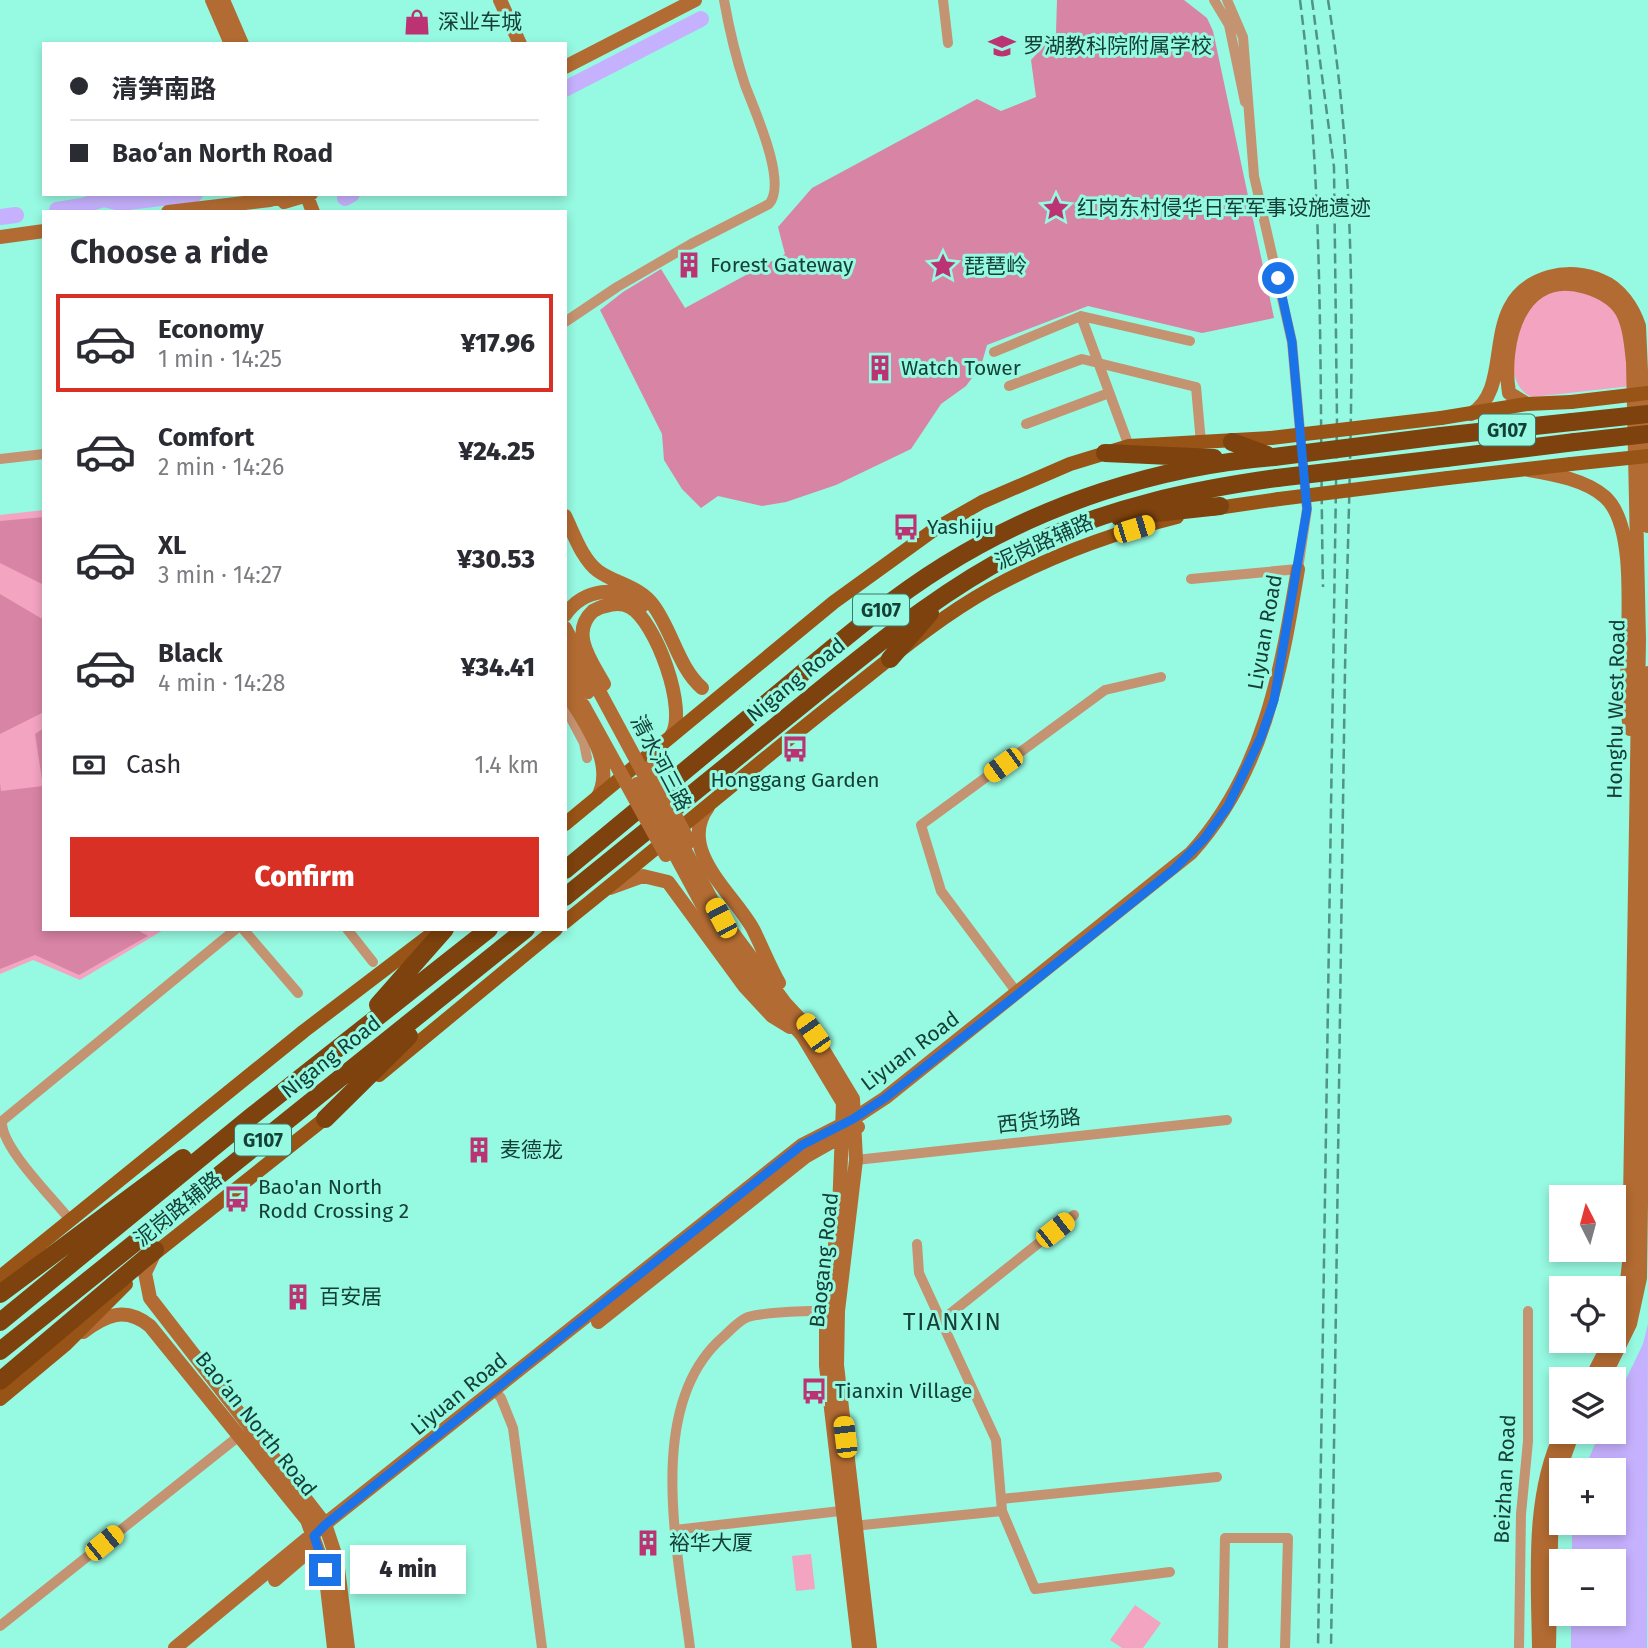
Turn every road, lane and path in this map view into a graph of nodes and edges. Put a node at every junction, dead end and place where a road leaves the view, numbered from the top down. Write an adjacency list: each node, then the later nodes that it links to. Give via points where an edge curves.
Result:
1 (212, 0): 10 (main road)
2 (223, 0): 11 (main road)
3 (500, 0): 12 (main road)
4 (685, 0): 14 (main road)
5 (695, 0): 15 (main road)
6 (943, 0): 13 (street)
7 (1214, 0): 16 (street, via 1229,25)
8 (1227, 0): 16 (street, via 1243,37)
9 (724, 1): 25 (street, via 766,145 775,198 617,287)
10 (230, 42)
11 (241, 42)
12 (519, 42)
13 (948, 43)
14 (567, 63)
15 (567, 63)
16 (1246, 105): 52 (street, via 1254,176 1292,342 1307,509)
17 (301, 198): 18 (main road); 19 (main road)
18 (185, 210)
19 (235, 210)
20 (42, 226): 21 (main road)
21 (0, 231)
22 (42, 231): 23 (main road)
23 (0, 237)
24 (1081, 316): 26 (street); 27 (street); 28 (street)
25 (567, 321)
26 (1190, 341)
27 (993, 352)
28 (1098, 361): 29 (street, via 1073,360); 30 (street); 40 (street, via 1196,387)
29 (1009, 386)
30 (1109, 393): 36 (street); 41 (street)
31 (1648, 393): 33 (main road, bridge)
32 (1527, 404): 33 (main road); 34 (main road); 65 (main road, Honghu West Road, via 1509,393 1507,378 1516,319 1526,301 1537,291 1566,284 1597,290 1611,299 1626,321 1633,362)
33 (1548, 404): 37 (main road)
34 (1471, 414): 37 (main road); 51 (main road, via 1490,393 1502,332 1520,293 1540,280 1568,274 1609,285 1628,303 1639,326)
35 (1648, 414): 37 (highway, G107, bridge)
36 (1026, 424)
37 (1441, 427): 39 (main road, bridge); 45 (highway, G107, bridge)
38 (1648, 434): 50 (highway, Nigang Road / G107, bridge, via 1277,478 1138,503)
39 (1232, 442): 40 (main road); 45 (highway)
40 (1201, 443): 41 (main road)
41 (1129, 446): 42 (main road)
42 (1105, 453): 45 (highway); 63 (main road, via 1028,481 935,529 834,602)
43 (42, 454): 46 (street)
44 (1648, 456): 47 (main road, 泥岗路辅路, bridge)
45 (1265, 458): 72 (highway, Nigang Road / G107, via 1171,473 1080,498 944,565 862,625)
46 (0, 459)
47 (1510, 470): 48 (main road, 泥岗路辅路, bridge); 65 (main road, via 1531,470 1596,491 1620,517 1626,536)
48 (1220, 506): 50 (highway); 58 (main road, 泥岗路辅路, via 1110,536 1042,563 978,596)
49 (567, 519): 62 (main road, via 596,569 651,601 689,674)
50 (1094, 520): 54 (highway, Nigang Road / G107, via 1035,542)
51 (1648, 526)
52 (1298, 569): 53 (street); 87 (main road, Liyuan Road, via 1268,719 1218,821 1174,869); 95 (main road, Liyuan Road, via 1281,704 1243,797 1212,844 1168,886 898,1099)
53 (1191, 579)
54 (950, 589): 58 (highway); 74 (highway, Nigang Road / G107)
55 (567, 613): 62 (main road, via 588,595 612,591 630,597 652,619 680,676 691,687)
56 (567, 632): 76 (main road, 清水河三路, bridge)
57 (567, 654): 76 (main road, 清水河三路, bridge)
58 (890, 659): 70 (main road, 泥岗路辅路)
59 (1648, 673): 65 (main road, Honghu West Road)
60 (567, 676): 76 (main road, bridge, via 650,832)
61 (1161, 677): 87 (street, via 1105,690 921,825 941,891)
62 (702, 688): 63 (main road)
63 (726, 691): 67 (main road)
64 (567, 694): 69 (main road, via 601,756 604,780)
65 (1637, 710): 104 (main road, Honghu West Road); 112 (main road, Honghu West Road, via 1640,1278 1630,1324)
66 (567, 711): 68 (street)
67 (671, 737): 69 (main road); 76 (main road, bridge, via 678,723 675,687 645,622 621,604 593,611 582,630 584,646 681,823)
68 (587, 758)
69 (597, 798): 71 (main road)
70 (715, 799): 73 (main road, 泥岗路辅路); 89 (main road, via 702,815 698,841 715,877 752,927)
71 (567, 822)
72 (567, 868)
73 (605, 889): 75 (main road, 泥岗路辅路); 89 (main road, via 643,876 668,882 763,1009)
74 (567, 895)
75 (567, 920)
76 (716, 920): 89 (main road, Baogang Road, via 757,985)
77 (234, 931): 94 (street)
78 (245, 931): 86 (street)
79 (349, 931): 85 (street)
80 (435, 931): 97 (main road)
81 (443, 931): 90 (highway)
82 (486, 931): 90 (highway, Nigang Road / G107)
83 (524, 931): 88 (highway, Nigang Road / G107)
84 (554, 931): 92 (main road, 泥岗路辅路)
85 (373, 962)
86 (298, 993)
87 (1018, 994): 95 (main road, Liyuan Road)
88 (444, 996): 92 (highway); 100 (highway, Nigang Road / G107)
89 (807, 1034): 95 (main road, Baogang Road, via 847,1085 853,1099)
90 (351, 1038): 91 (highway, Nigang Road / G107)
91 (252, 1116): 105 (highway, via 191,1152); 109 (highway, Nigang Road / G107)
92 (324, 1119): 102 (main road, 泥岗路辅路)
93 (1227, 1121): 96 (street, 西货场路)
94 (1, 1124): 99 (street, via 9,1148)
95 (848, 1128): 96 (main road, Baogang Road); 106 (main road, Baogang Road); 114 (main road, Liyuan Road)
96 (856, 1160): 121 (main road, Baogang Road, via 836,1348)
97 (108, 1190): 99 (main road); 105 (main road)
98 (1074, 1215): 108 (street)
99 (70, 1220): 103 (main road)
100 (142, 1235): 110 (highway); 111 (highway, Nigang Road / G107)
101 (917, 1244): 108 (street, via 919,1273)
102 (155, 1251): 110 (highway); 124 (main road, via 145,1273 150,1298)
103 (0, 1277)
104 (1626, 1290)
105 (0, 1292)
106 (828, 1310): 121 (main road, Baogang Road, via 826,1366); 125 (street, via 747,1317 710,1349 679,1408 671,1450)
107 (1528, 1311): 139 (street, Beizhan Road)
108 (941, 1321): 120 (street, via 996,1440)
109 (0, 1322)
110 (59, 1340): 113 (highway); 115 (main road); 116 (main road, Bao‘an North Road, via 114,1313 141,1319)
111 (0, 1351)
112 (1609, 1367)
113 (0, 1381)
114 (498, 1395): 124 (main road, Liyuan Road); 133 (street, via 513,1428)
115 (0, 1399)
116 (239, 1436): 126 (main road, Bao‘an North Road, via 307,1520); 128 (street)
117 (1556, 1444): 140 (main road, via 1541,1498)
118 (1569, 1444): 141 (main road, via 1552,1491)
119 (1217, 1477): 120 (street)
120 (1001, 1499): 122 (street)
121 (848, 1510): 123 (main road, Baogang Road); 125 (street)
122 (1002, 1511): 123 (street); 127 (street, via 1035,1589)
123 (850, 1526): 135 (main road, Baogang Road); 136 (main road, Baogang Road)
124 (328, 1528): 126 (main road, Liyuan Road); 132 (main road, via 337,1560)
125 (676, 1530): 134 (street)
126 (315, 1539): 129 (main road, Liyuan Road); 130 (main road, Liyuan Road); 131 (main road, Bao‘an North Road, via 325,1570)
127 (1170, 1572)
128 (0, 1626)
129 (175, 1648)
130 (189, 1648)
131 (334, 1648)
132 (348, 1648)
133 (542, 1648)
134 (690, 1648)
135 (859, 1648)
136 (870, 1648)
137 (1223, 1648): 138 (street, via 1225,1538 1288,1538)
138 (1285, 1648)
139 (1519, 1648)
140 (1539, 1648)
141 (1549, 1648)

